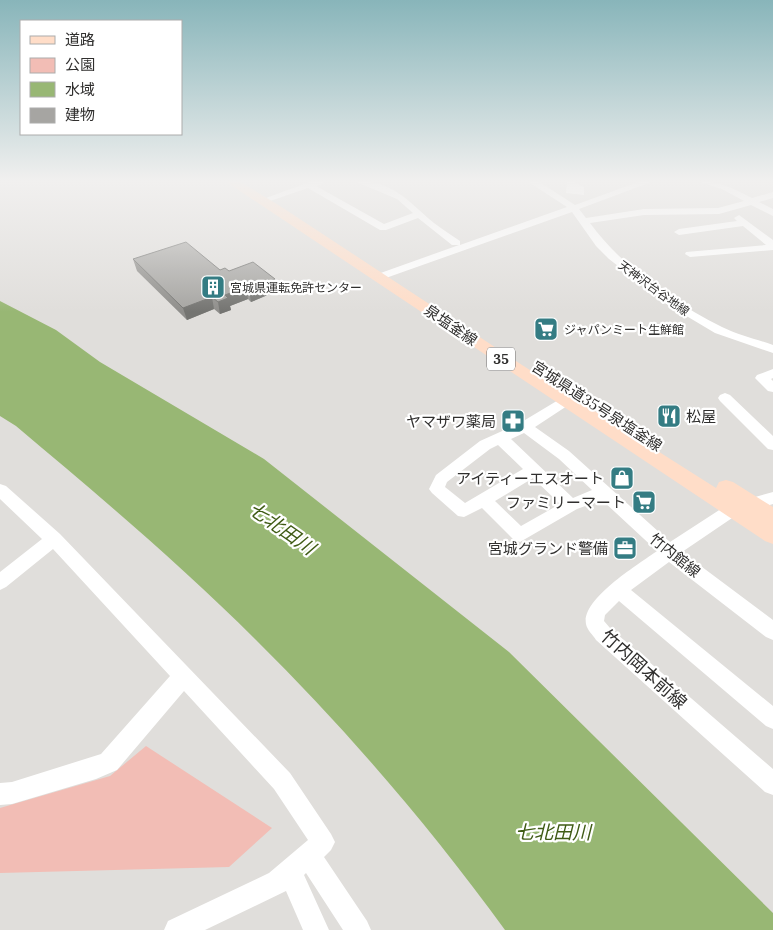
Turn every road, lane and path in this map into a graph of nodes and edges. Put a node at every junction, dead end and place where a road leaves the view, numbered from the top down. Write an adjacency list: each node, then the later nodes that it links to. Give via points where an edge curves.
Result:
1 (302, 224): 15 (main road, 泉塩釜線 / 35)
2 (309, 224): 15 (main road, 宮城県道35号泉塩釜線 / 35)
3 (377, 224): 4 (street, via 383,228)
4 (393, 224)
5 (431, 224): 12 (street)
6 (514, 224): 12 (street)
7 (518, 224): 15 (street)
8 (586, 224): 16 (street, 天神沢台谷地線, via 612,257 672,303 719,330)
9 (736, 224): 11 (street)
10 (748, 224): 13 (street)
11 (679, 232)
12 (456, 243): 15 (street)
13 (773, 246): 14 (street)
14 (690, 254)
15 (380, 272): 20 (main road, 泉塩釜線 / 35); 29 (main road, 宮城県道35号泉塩釜線 / 35)
16 (773, 350)
17 (773, 373): 18 (street, via 762,378)
18 (773, 388)
19 (725, 398): 23 (street)
20 (565, 401): 21 (street); 31 (main road, 泉塩釜線 / 35)
21 (525, 427): 22 (street); 26 (street, 竹内館線, via 564,454)
22 (500, 438): 24 (street); 28 (street, via 485,445 441,479 437,489 464,511)
23 (773, 446)
24 (534, 470): 28 (street); 30 (street)
25 (0, 490): 34 (street)
26 (604, 492): 30 (street); 35 (street, 竹内館線)
27 (773, 498): 29 (street, 竹内岡本前線)
28 (484, 500): 30 (street, via 520,535)
29 (751, 504): 31 (street, 竹内岡本前線); 32 (main road, 宮城県道35号泉塩釜線 / 35)
30 (571, 505)
31 (733, 509): 33 (main road, 泉塩釜線 / 35); 35 (street, 竹内岡本前線)
32 (773, 518)
33 (773, 535)
34 (54, 539): 36 (street); 39 (street)
35 (670, 552): 37 (street, 竹内岡本前線); 38 (street, 竹内館線)
36 (0, 582)
37 (618, 590): 40 (street); 41 (street, 竹内岡本前線, via 596,612 594,623)
38 (773, 630)
39 (186, 678): 42 (street, via 176,683 109,762 31,788); 43 (street, via 282,782 323,842)
40 (773, 718)
41 (773, 784)
42 (0, 794)
43 (308, 855): 44 (street); 47 (street)
44 (290, 871): 45 (street, via 278,882); 46 (street)
45 (178, 930)
46 (316, 930)
47 (358, 930)

